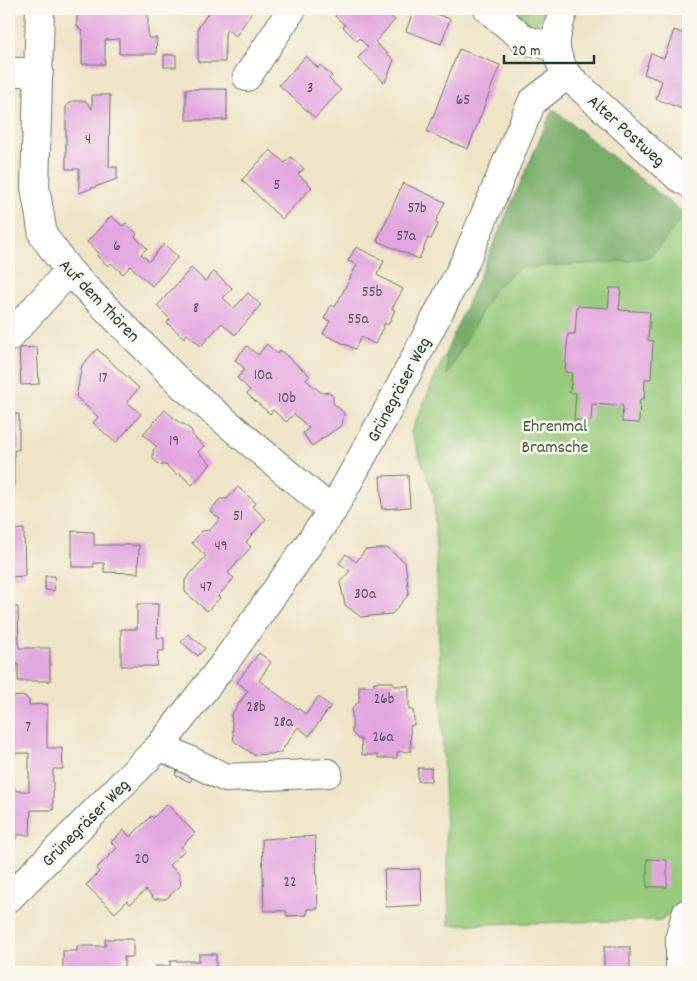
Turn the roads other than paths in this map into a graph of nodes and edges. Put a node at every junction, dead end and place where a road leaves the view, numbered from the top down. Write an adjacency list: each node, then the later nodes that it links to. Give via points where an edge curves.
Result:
1 (40, 9): 7 (street, Auf dem Thören)
2 (292, 9): 9 (street)
3 (488, 9): 5 (street, via 525,40)
4 (564, 9): 5 (street)
5 (555, 47): 8 (street, via 558,61)
6 (9, 72): 7 (street)
7 (39, 72): 11 (street, Auf dem Thören, via 35,187 43,235)
8 (567, 75): 10 (street, Alter Postweg); 13 (street, Grünegräser Weg, via 532,102 466,262)
9 (247, 77)
10 (688, 183)
11 (69, 272): 12 (street); 13 (street, Auf dem Thören, via 182,385)
12 (9, 337)
13 (332, 511): 14 (street, Grünegräser Weg, via 223,665)
14 (160, 746): 15 (street, via 226,778); 16 (street, Grünegräser Weg)
15 (328, 772)
16 (9, 898)
17 (687, 914): 18 (street, via 680,936)
18 (680, 972)

